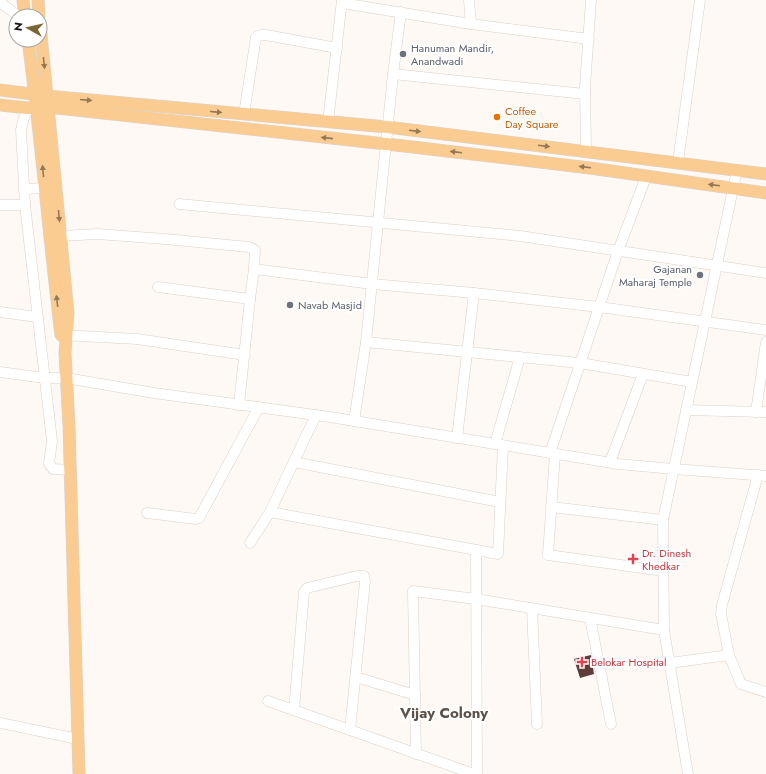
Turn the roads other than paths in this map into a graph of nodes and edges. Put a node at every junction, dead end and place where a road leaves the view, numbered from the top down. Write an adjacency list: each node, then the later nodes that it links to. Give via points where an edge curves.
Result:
1 (469, 0): 8 (street)
2 (591, 0): 9 (street)
3 (700, 0): 24 (street)
4 (0, 2): 6 (street)
5 (342, 2): 7 (street); 12 (street)
6 (8, 8)
7 (401, 12): 8 (street); 13 (street)
8 (471, 24): 9 (street)
9 (589, 39): 16 (street)
10 (29, 48): 15 (main road)
11 (40, 48): 18 (main road, one-way to 18)
12 (337, 48): 19 (street, via 261,35 256,37); 20 (street)
13 (393, 74): 16 (street); 21 (street)
14 (0, 90): 15 (main road)
15 (35, 94): 18 (main road)
16 (585, 94): 23 (street)
17 (0, 105): 18 (main road)
18 (40, 105): 19 (main road, one-way to 19); 22 (main road, one-way to 18); 28 (main road, one-way to 18); 30 (street, via 23,121 21,130); 36 (main road, one-way to 36)
19 (244, 114): 20 (main road)
20 (328, 122): 21 (main road)
21 (387, 127): 22 (street); 23 (main road, one-way to 23)
22 (385, 144): 27 (main road, one-way to 22); 35 (street)
23 (586, 151): 24 (main road)
24 (678, 162): 25 (main road)
25 (736, 170): 26 (main road); 29 (street)
26 (766, 174)
27 (646, 177): 29 (main road, one-way to 27); 37 (street)
28 (44, 188): 30 (street); 50 (main road, one-way to 28)
29 (734, 188): 31 (main road); 38 (street)
30 (24, 189): 34 (street)
31 (766, 193)
32 (179, 204): 35 (street)
33 (0, 205): 34 (street)
34 (25, 205): 47 (street)
35 (378, 222): 37 (street, via 520,236); 41 (street)
36 (61, 236): 39 (street, via 98,234 252,248 255,253); 50 (main road, via 68,314)
37 (618, 251): 38 (street); 45 (street)
38 (716, 266): 40 (street); 48 (street)
39 (254, 269): 41 (street); 44 (street)
40 (766, 273)
41 (372, 284): 43 (street); 51 (street)
42 (158, 287): 44 (street)
43 (474, 293): 45 (street); 53 (street)
44 (250, 299): 54 (street)
45 (599, 307): 48 (street); 56 (street)
46 (0, 312): 47 (street)
47 (37, 317): 59 (street)
48 (704, 321): 49 (street); 61 (street)
49 (766, 330)
50 (64, 336): 54 (street, via 137,338); 60 (main road)
51 (366, 342): 53 (street); 67 (street)
52 (766, 342): 65 (street)
53 (467, 351): 55 (street); 68 (street)
54 (245, 355): 62 (street)
55 (520, 357): 56 (street); 69 (street)
56 (580, 363): 58 (street); 70 (street)
57 (0, 372): 59 (street)
58 (643, 374): 61 (street); 72 (street)
59 (44, 378): 60 (street); 74 (street, via 52,441 49,464 52,469)
60 (66, 378): 62 (street, via 154,394); 74 (main road)
61 (692, 382): 64 (street)
62 (239, 405): 63 (street)
63 (259, 407): 66 (street); 79 (street, via 199,518)
64 (686, 410): 65 (street); 73 (street)
65 (761, 412)
66 (316, 415): 67 (street); 71 (street)
67 (354, 421): 68 (street)
68 (457, 438): 69 (street)
69 (499, 445): 70 (street); 76 (street)
70 (552, 453): 72 (street); 77 (street)
71 (294, 462): 76 (street); 78 (street)
72 (610, 462): 73 (street)
73 (674, 469): 75 (street); 80 (street)
74 (70, 470): 99 (main road)
75 (762, 476): 88 (street, via 722,605 721,614)
76 (500, 502): 82 (street, via 498,554)
77 (551, 507): 80 (street); 83 (street, via 548,555)
78 (270, 512): 81 (street); 82 (street)
79 (147, 513)
80 (663, 520): 83 (street)
81 (250, 543)
82 (476, 560): 84 (street)
83 (664, 571): 87 (street)
84 (476, 599): 85 (street); 92 (street, via 413,591); 102 (street)
85 (532, 608): 86 (street); 96 (street)
86 (590, 618): 87 (street); 97 (street)
87 (664, 630): 89 (street)
88 (729, 655): 89 (street); 91 (street, via 742,684)
89 (670, 663): 103 (street)
90 (356, 677): 92 (street); 94 (street, via 364,576 307,588 304,592); 98 (street)
91 (766, 692)
92 (415, 695): 100 (street)
93 (268, 701): 94 (street)
94 (294, 710): 98 (street)
95 (0, 723): 99 (street)
96 (537, 724)
97 (611, 724)
98 (350, 730): 100 (street)
99 (78, 739): 101 (main road)
100 (416, 754): 102 (street)
101 (79, 774)
102 (475, 774)
103 (688, 774)

